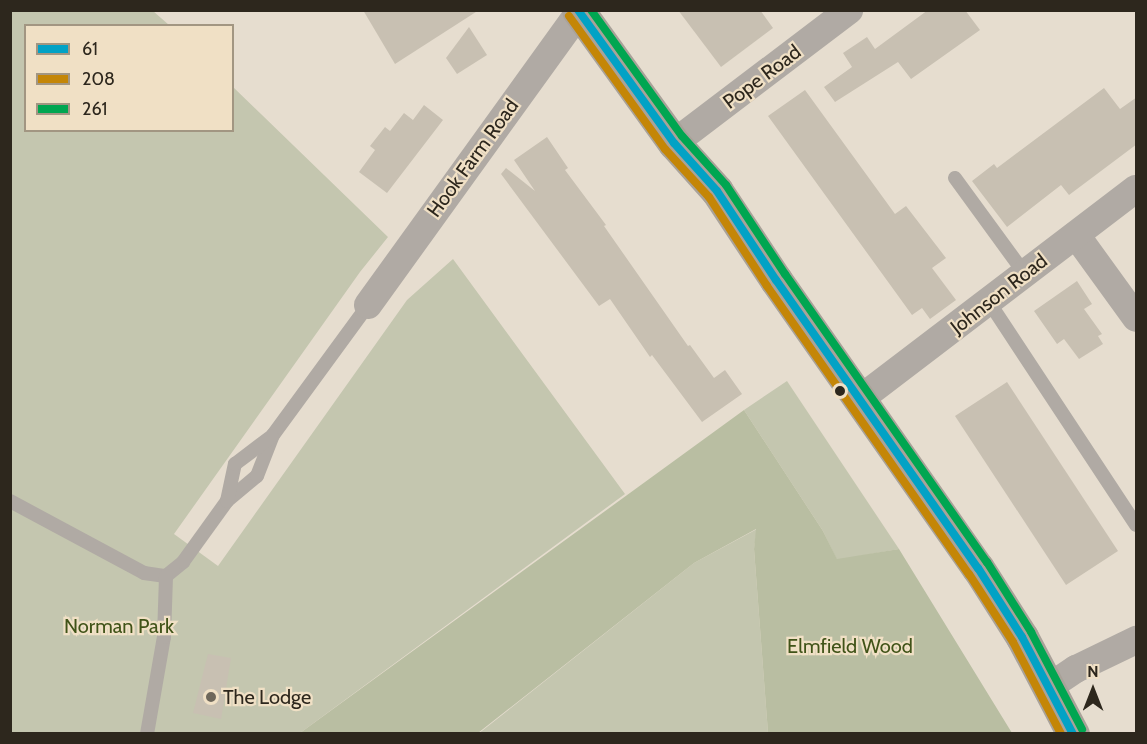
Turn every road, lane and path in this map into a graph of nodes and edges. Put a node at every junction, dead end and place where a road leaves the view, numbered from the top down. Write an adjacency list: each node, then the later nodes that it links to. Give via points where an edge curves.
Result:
1 (849, 10): 3 (street, Pope Road)
2 (578, 11): 3 (main road); 9 (street, Hook Farm Road)
3 (674, 143): 11 (main road, via 717,191)
4 (955, 178): 7 (lane)
5 (1137, 189): 6 (street, Johnson Road)
6 (1076, 235): 7 (street, Johnson Road); 10 (street)
7 (1025, 274): 8 (street, Johnson Road)
8 (989, 302): 11 (street, Johnson Road); 15 (lane)
9 (368, 305): 12 (lane)
10 (1137, 318)
11 (860, 399): 18 (main road, via 978,568)
12 (273, 435): 14 (lane, via 257,476); 14 (lane, via 236,464)
13 (10, 501): 16 (lane, via 144,573)
14 (227, 501): 16 (lane, via 183,562)
15 (1137, 525)
16 (166, 576): 19 (lane, via 164,637)
17 (1137, 639): 18 (street)
18 (1049, 687): 20 (main road)
19 (147, 734)
20 (1072, 734)

